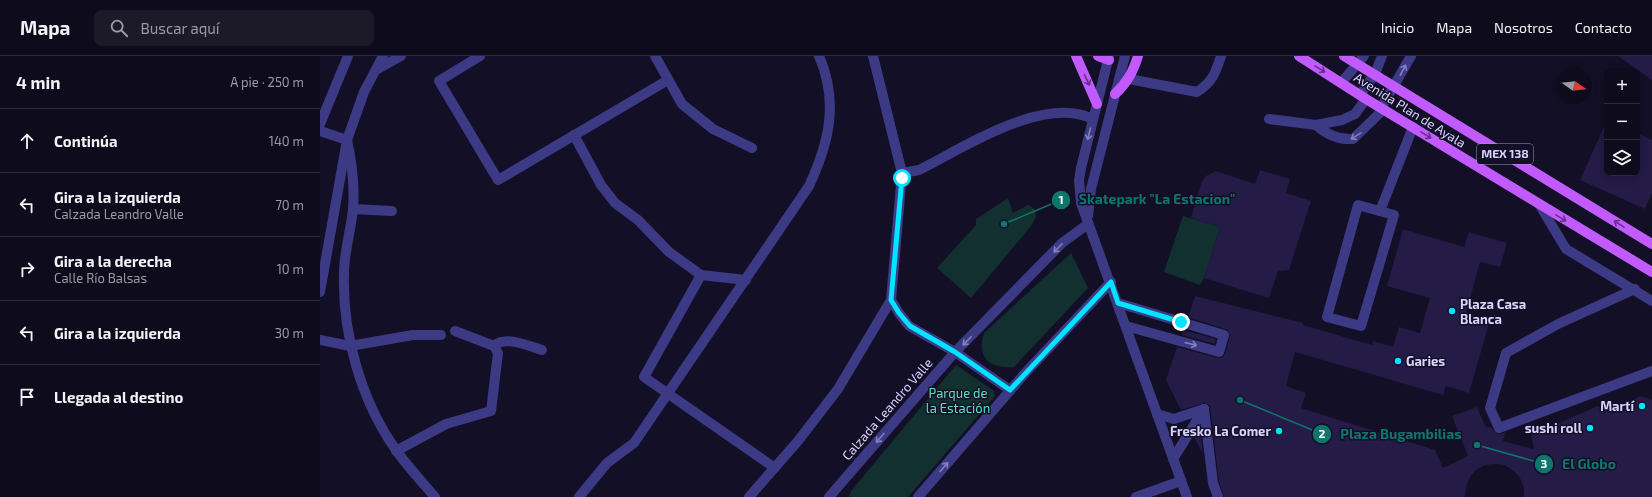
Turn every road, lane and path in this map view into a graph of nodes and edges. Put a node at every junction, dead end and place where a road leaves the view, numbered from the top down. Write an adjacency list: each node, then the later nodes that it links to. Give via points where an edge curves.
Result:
1 (348, 56): 33 (street)
2 (383, 56): 21 (street)
3 (401, 56): 21 (street)
4 (480, 56): 19 (street)
5 (655, 56): 24 (street)
6 (819, 56): 49 (street, via 830,96 829,127 821,159 809,186)
7 (873, 56): 40 (street)
8 (1076, 56): 29 (main road, one-way to 29)
9 (1098, 56): 18 (main road)
10 (1125, 56): 27 (street)
11 (1138, 56): 23 (main road)
12 (1221, 56): 23 (street, via 1216,74 1209,84 1197,92)
13 (1299, 56): 25 (main road, Avenida Plan de Ayala / MEX 138, one-way to 25)
14 (1344, 56): 20 (main road, Avenida Plan de Ayala / MEX 138)
15 (1364, 56): 20 (street)
16 (1382, 56): 22 (street)
17 (1410, 56): 26 (street, one-way to 17)
18 (1109, 58): 29 (street)
19 (467, 59): 37 (street, via 439,82 498,180)
20 (1357, 64): 22 (main road, Avenida Plan de Ayala / MEX 138); 25 (street)
21 (376, 70): 38 (street, via 364,92)
22 (1375, 74): 26 (main road, Avenida Plan de Ayala / MEX 138); 28 (street)
23 (1129, 79): 27 (main road)
24 (668, 80): 37 (street); 39 (street, via 682,104 713,129)
25 (1341, 83): 28 (main road, Avenida Plan de Ayala / MEX 138)
26 (1394, 86): 30 (street); 46 (main road, Avenida Plan de Ayala / MEX 138, one-way to 26)
27 (1115, 94): 45 (street, via 1091,189)
28 (1364, 97): 30 (main road, Avenida Plan de Ayala / MEX 138); 34 (street, via 1355,114 1342,120)
29 (1097, 104): 32 (street)
30 (1382, 109): 34 (street, one-way to 34, via 1352,139 1342,140 1325,133); 35 (main road, Avenida Plan de Ayala / MEX 138)
31 (1269, 118): 34 (street)
32 (1093, 119): 40 (street, via 1063,113 1041,114 1013,122 919,170); 45 (street, one-way to 45, via 1079,180 1081,203)
33 (320, 124)
34 (1316, 125)
35 (1413, 127): 41 (main road, Avenida Plan de Ayala / MEX 138, one-way to 41); 44 (street)
36 (320, 131): 38 (street)
37 (574, 135): 48 (street, via 601,185 616,203 638,220 669,252)
38 (347, 140): 42 (street, via 353,172); 52 (street)
39 (752, 148)
40 (902, 173): 53 (street)
41 (1539, 204): 47 (main road, Avenida Plan de Ayala / MEX 138, one-way to 47); 51 (street, via 1566,249)
42 (353, 209): 43 (street); 62 (street, via 344,271)
43 (392, 210)
44 (1380, 211): 44 (street, via 1358,205 1327,317 1361,326 1394,215)
45 (1088, 224): 50 (street); 65 (street, Calzada Leandro Valle, one-way to 65, via 1062,244)
46 (1652, 244)
47 (1652, 272)
48 (701, 275): 49 (street); 68 (street, via 644,377)
49 (746, 280): 68 (street)
50 (1111, 282): 55 (street); 67 (street)
51 (1635, 289): 54 (street); 66 (street, via 1558,324 1506,353 1490,408 1499,428)
52 (320, 292)
53 (891, 300): 65 (street, via 910,326); 73 (street, via 838,389)
54 (1652, 301)
55 (1118, 303): 56 (street); 57 (street)
56 (1181, 322): 61 (street); 61 (street, one-way to 56, via 1219,352 1224,335)
57 (1126, 326): 61 (street); 70 (street)
58 (455, 331): 63 (street)
59 (441, 335): 62 (street, via 413,334)
60 (320, 340): 62 (street)
61 (1176, 340)
62 (350, 346): 71 (street, via 375,416)
63 (494, 346): 64 (street, via 506,341); 71 (street, via 498,353 491,411 446,424)
64 (542, 350)
65 (955, 352): 67 (street); 75 (street, Calzada Leandro Valle, one-way to 75)
66 (1652, 371)
67 (1010, 390): 79 (street, one-way to 67)
68 (668, 392): 73 (street); 77 (street, via 634,443 607,463)
69 (1204, 409): 70 (street, via 1174,419); 72 (street); 82 (street, via 1213,483)
70 (1157, 414): 72 (street)
71 (396, 451): 76 (street)
72 (1173, 459): 74 (street)
73 (775, 468): 78 (street)
74 (1181, 481): 80 (street); 81 (street)
75 (830, 496)
76 (435, 497)
77 (579, 497)
78 (749, 497)
79 (918, 497)
80 (1136, 497)
81 (1187, 497)
82 (1218, 497)

